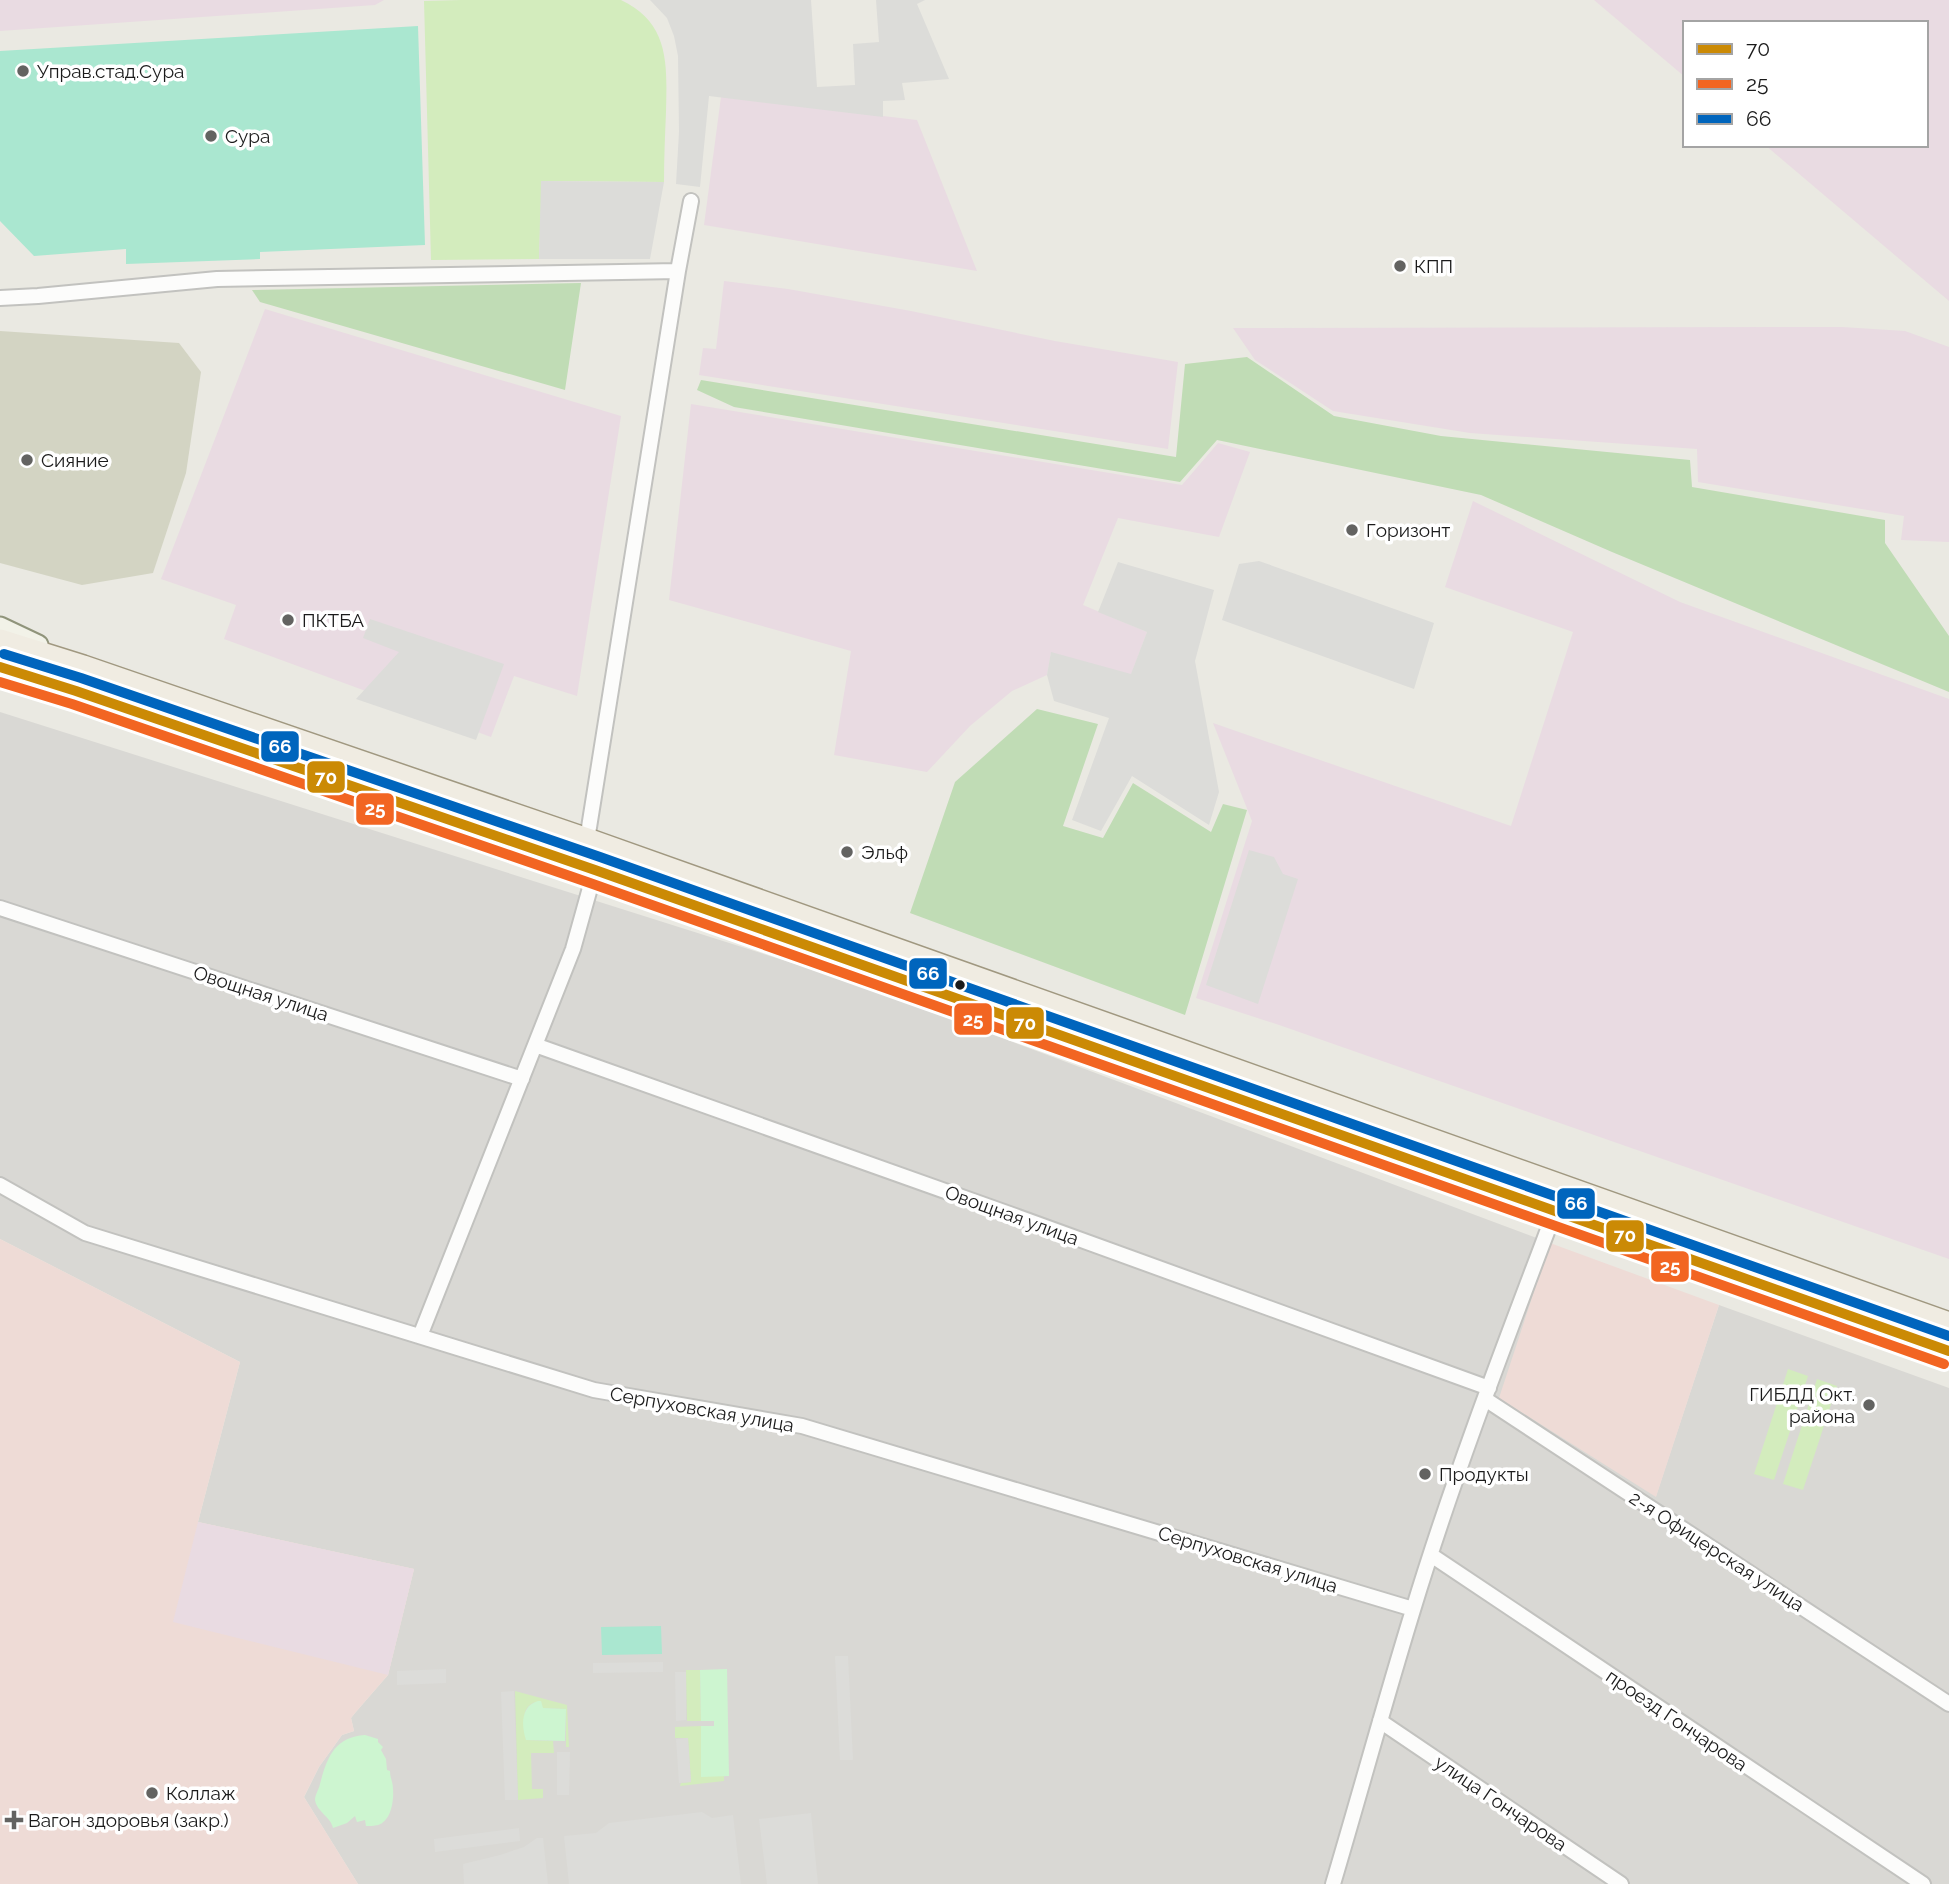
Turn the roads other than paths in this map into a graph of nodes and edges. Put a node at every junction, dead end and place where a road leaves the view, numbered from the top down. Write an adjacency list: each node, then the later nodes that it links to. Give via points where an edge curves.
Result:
1 (691, 201): 2 (street)
2 (678, 271): 3 (street, via 217,279); 10 (street)
3 (0, 298)
4 (0, 626): 7 (street)
5 (0, 641): 7 (main road)
6 (0, 667): 9 (main road)
7 (82, 667): 10 (main road)
8 (0, 675): 9 (street)
9 (76, 691): 11 (main road)
10 (587, 841): 11 (street); 17 (main road)
11 (595, 870): 13 (street, via 573,949); 16 (main road)
12 (0, 908): 14 (street, Овощная улица)
13 (535, 1045): 14 (street); 20 (street, Овощная улица, via 1004,1212)
14 (522, 1079): 18 (street)
15 (0, 1185): 18 (street, Серпуховская улица, via 85,1233)
16 (1555, 1211): 19 (main road); 20 (street)
17 (1949, 1324)
18 (419, 1336): 22 (street, Серпуховская улица, via 594,1390 802,1426)
19 (1949, 1351)
20 (1487, 1393): 21 (street); 23 (street, 2-я Офицерская улица)
21 (1431, 1555): 22 (street); 27 (street, проезд Гончарова)
22 (1413, 1609): 24 (street)
23 (1949, 1704)
24 (1380, 1721): 25 (street); 26 (street, улица Гончарова)
25 (1333, 1884)
26 (1621, 1884)
27 (1923, 1884)

